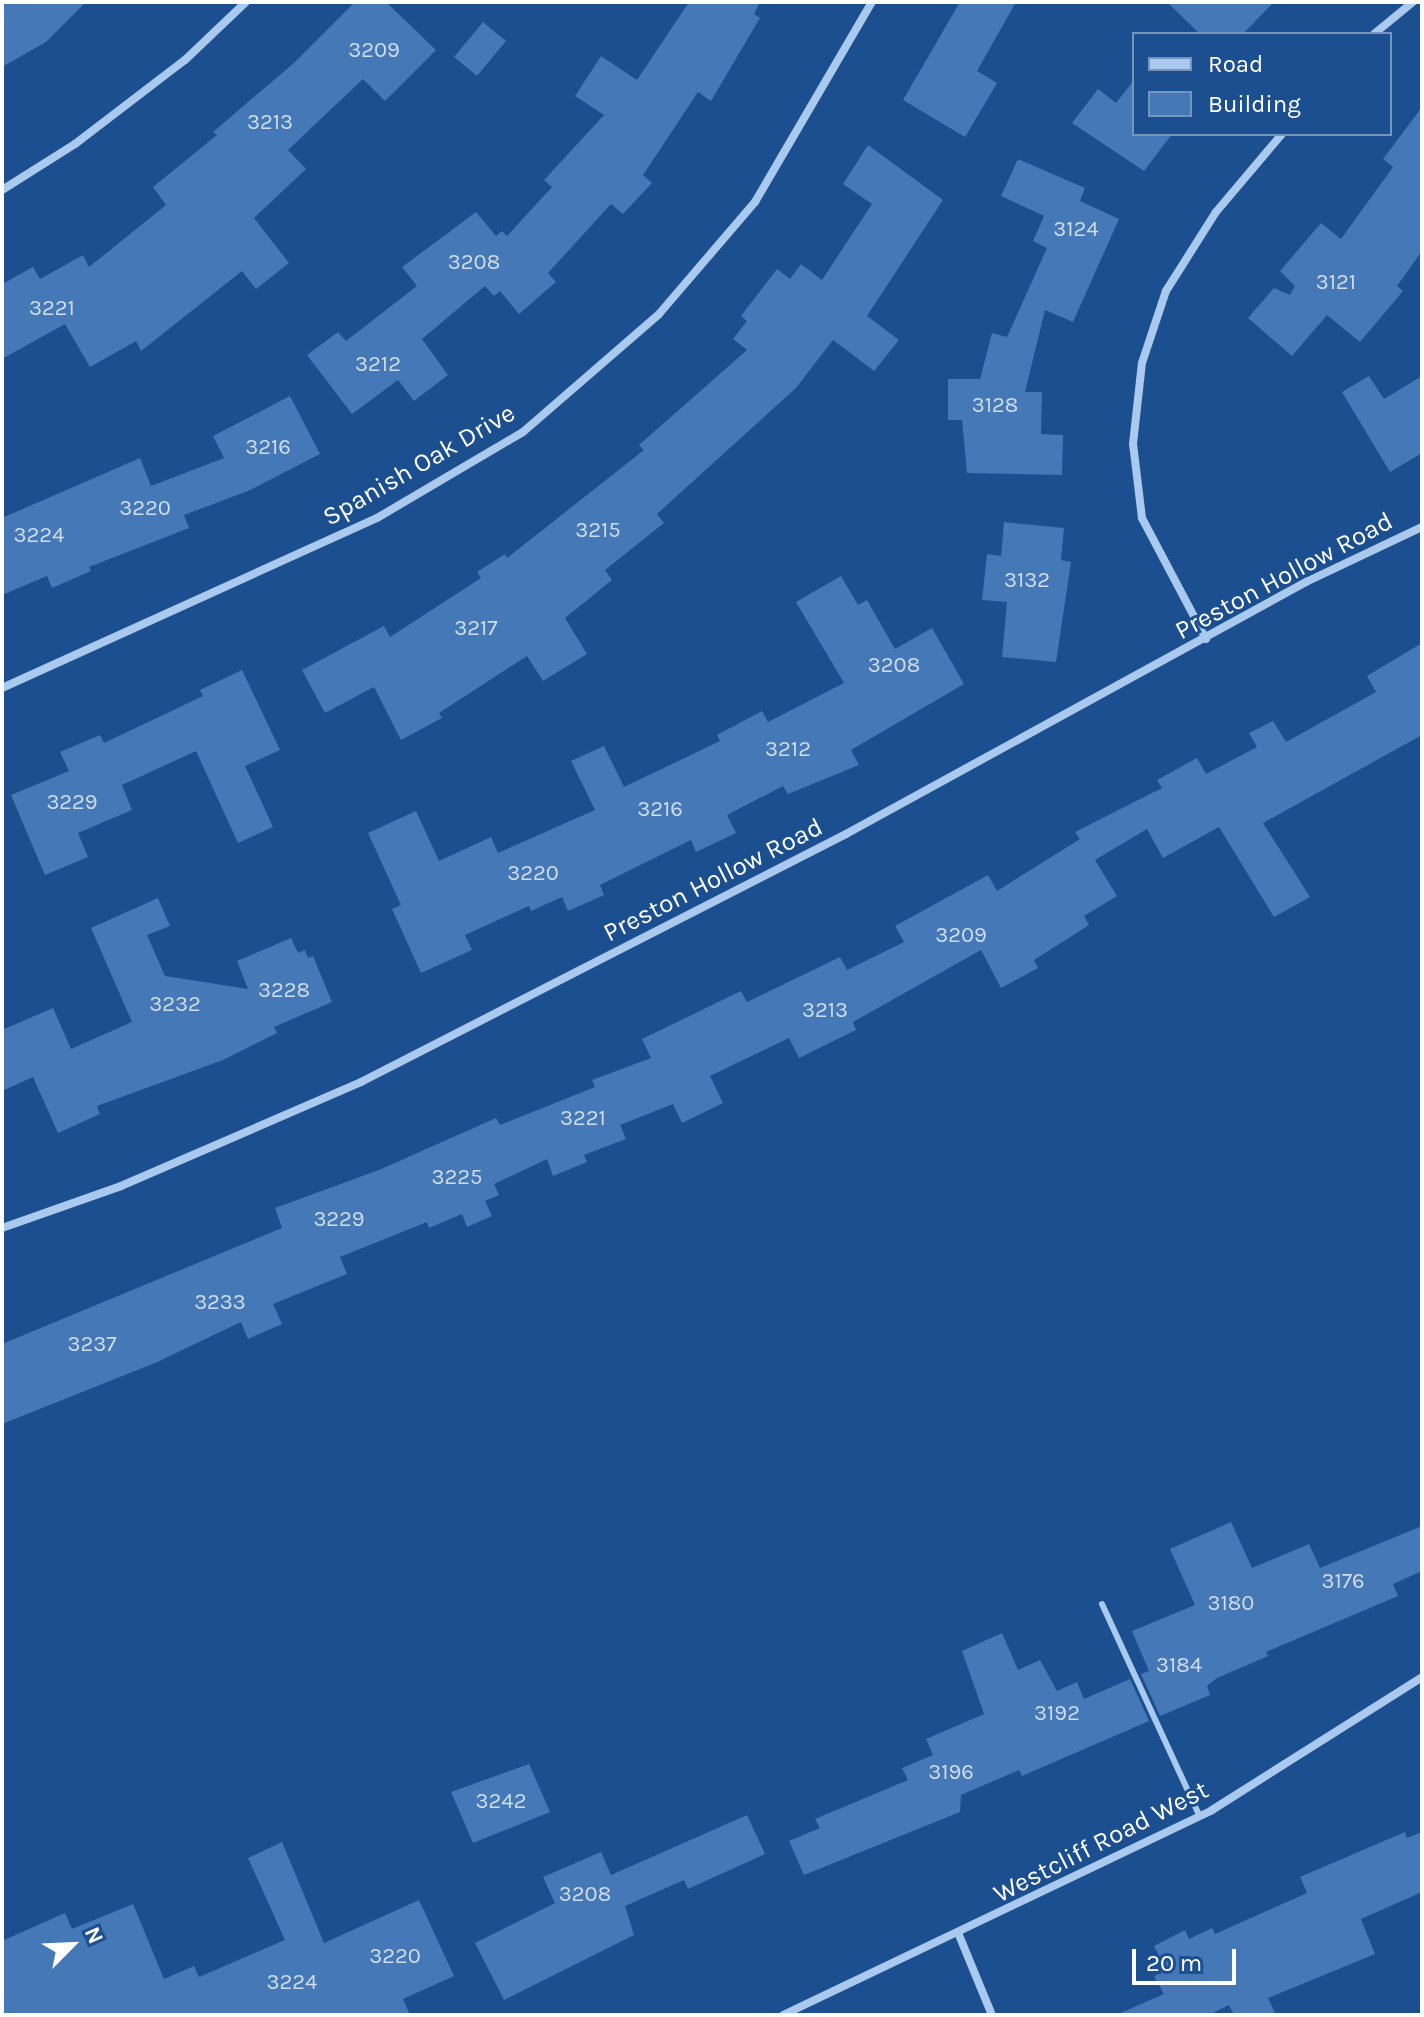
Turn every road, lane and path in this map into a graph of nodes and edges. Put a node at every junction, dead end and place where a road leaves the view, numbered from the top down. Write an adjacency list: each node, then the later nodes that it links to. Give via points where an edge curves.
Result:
1 (246, 2): 6 (street, via 185,60 75,144)
2 (872, 2): 9 (street, Spanish Oak Drive, via 755,202 659,314 523,432 377,518)
3 (1413, 2): 4 (street)
4 (1376, 32)
5 (1280, 136): 8 (street, via 1216,212 1166,291 1142,363 1133,444 1142,518)
6 (2, 190)
7 (1422, 527): 8 (street, Preston Hollow Road, via 1306,582)
8 (1206, 639): 10 (street, Preston Hollow Road, via 846,834 361,1082 121,1186)
9 (2, 688)
10 (2, 1228)
11 (1102, 1604): 13 (lane)
12 (1422, 1677): 13 (street, Westcliff Road West)
13 (1200, 1817): 14 (street, Westcliff Road West)
14 (959, 1935): 15 (street, Westcliff Road West); 16 (street)
15 (783, 2015)
16 (992, 2015)

